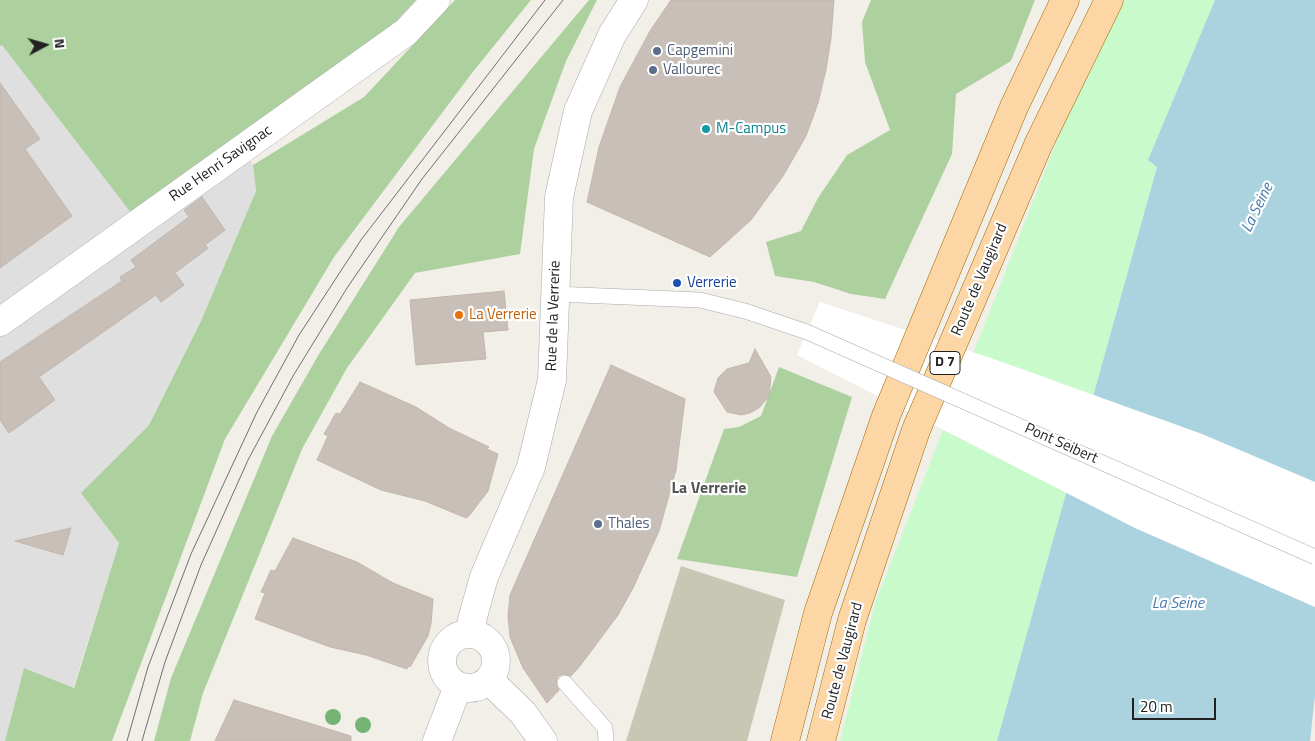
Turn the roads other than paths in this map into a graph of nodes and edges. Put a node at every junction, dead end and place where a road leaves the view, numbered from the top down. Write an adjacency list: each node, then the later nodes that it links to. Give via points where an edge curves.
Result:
1 (436, 0): 6 (street, Rue Henri Savignac, via 406,32)
2 (634, 0): 5 (street, Rue de la Verrerie, via 612,35 578,111 559,197)
3 (1065, 0): 15 (main road, D 7, via 1014,108 886,416 818,614)
4 (1109, 0): 16 (main road, Route de Vaugirard / D 7, via 1039,143 916,430 852,620)
5 (555, 294): 7 (lane, Pont Seibert, bridge, via 700,300 808,332); 8 (street, Rue de la Verrerie, via 552,380 531,467 484,577 472,620)
6 (0, 322)
7 (1315, 557)
8 (473, 634): 9 (street, via 484,638 493,647 495,670); 11 (street, via 462,634 453,640 445,648 442,658 448,679)
9 (489, 680): 11 (street, via 474,688); 13 (street, via 523,713)
10 (565, 683): 14 (lane, via 605,728)
11 (458, 686): 12 (street)
12 (437, 741)
13 (543, 741)
14 (606, 741)
15 (785, 741)
16 (821, 741)

